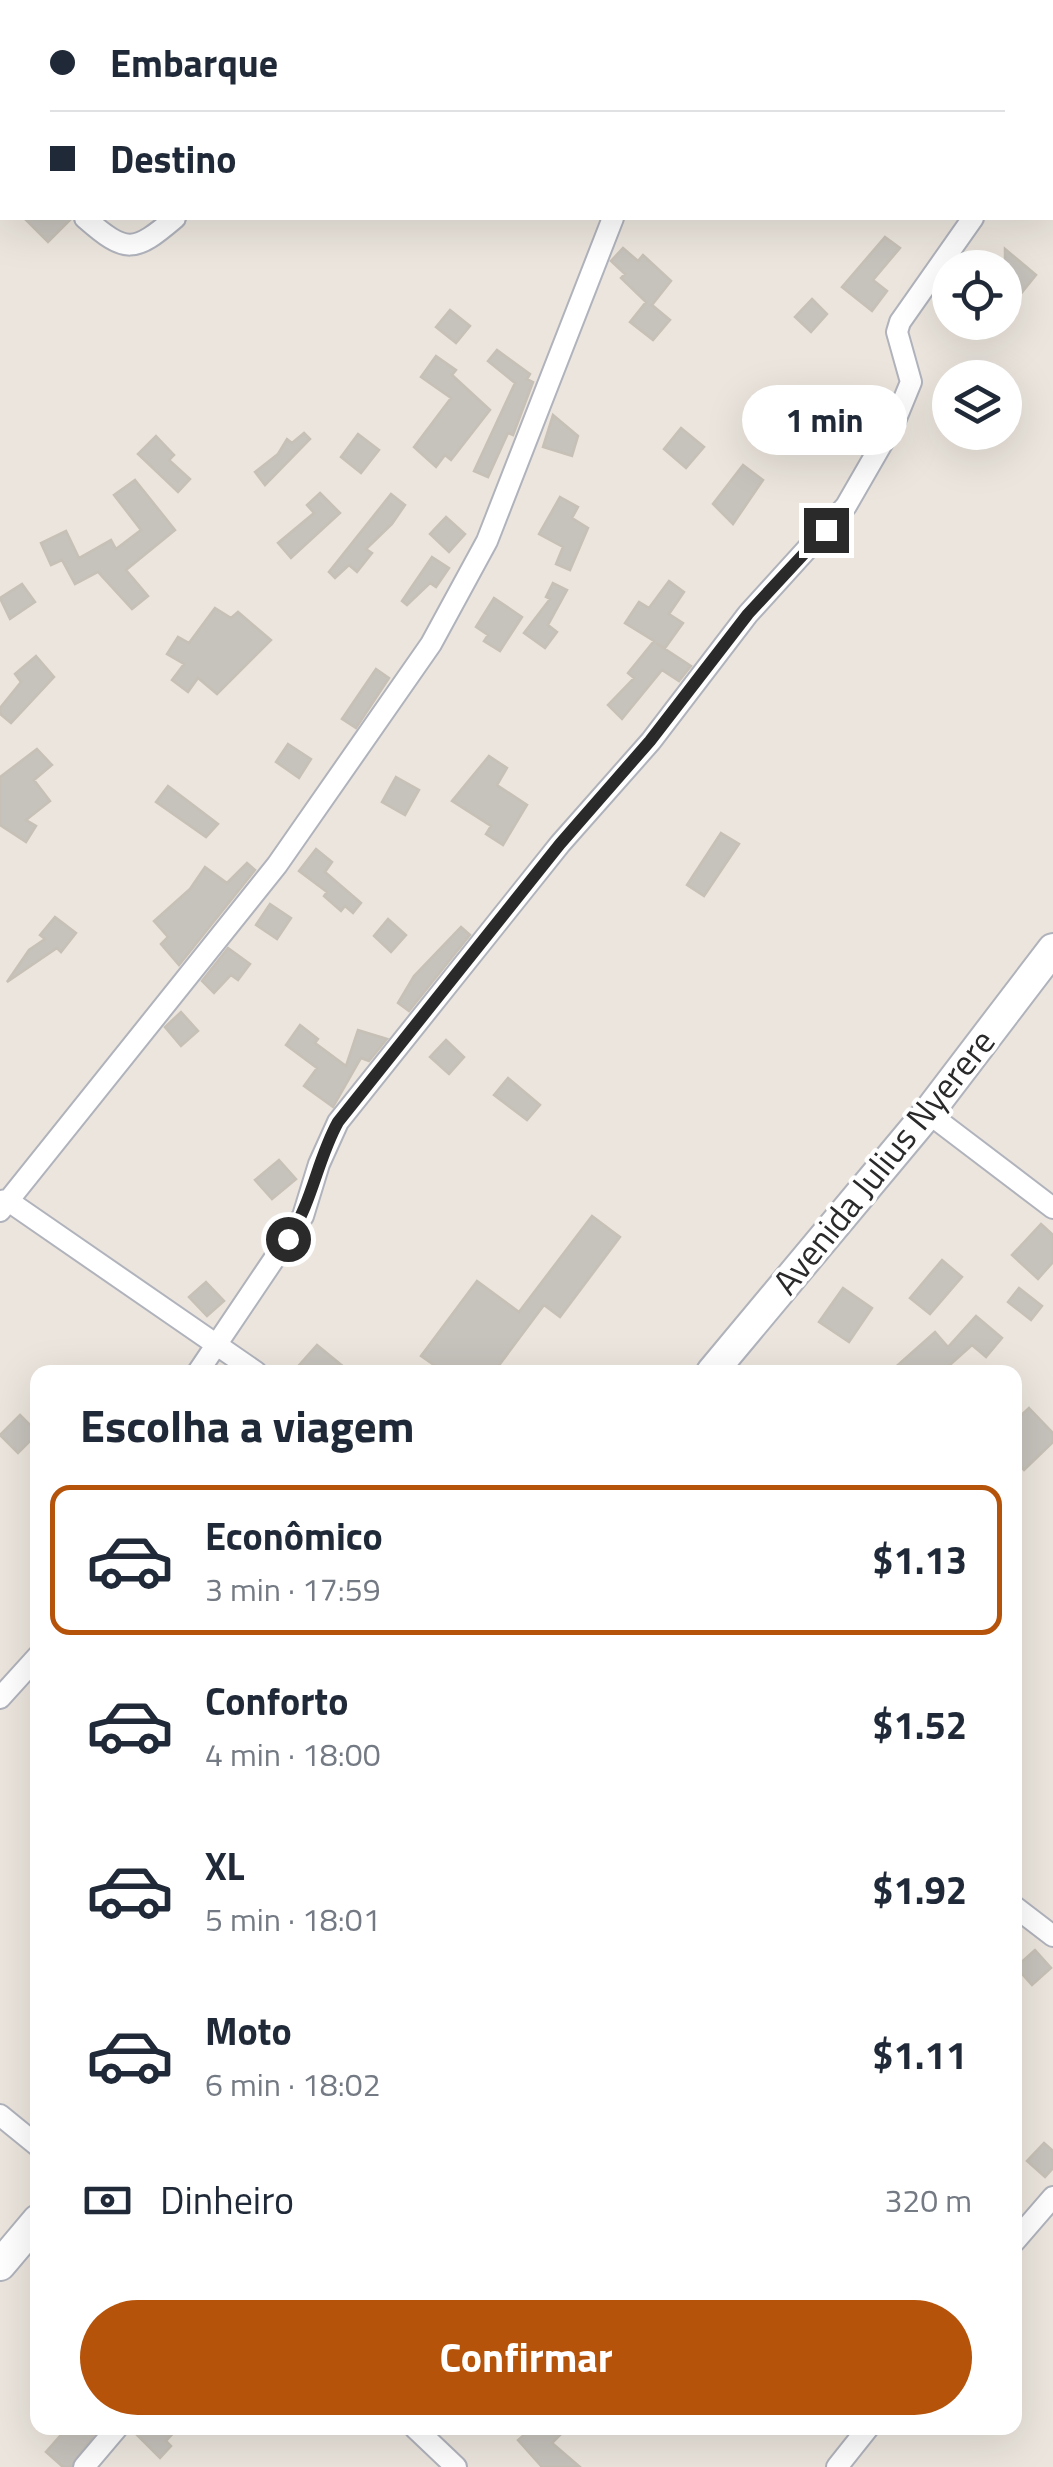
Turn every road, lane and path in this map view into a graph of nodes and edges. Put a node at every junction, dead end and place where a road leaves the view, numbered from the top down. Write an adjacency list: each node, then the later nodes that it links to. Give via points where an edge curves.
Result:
1 (87, 220): 2 (street, via 127,246 140,245)
2 (173, 220)
3 (612, 220): 7 (street, via 487,541 431,644 277,865)
4 (972, 220): 9 (street, via 900,322 912,382 846,506 748,614 338,1122 303,1216)
5 (1053, 948): 6 (street, Avenida Julius Nyerere)
6 (928, 1113): 8 (street); 12 (street, Avenida Julius Nyerere)
7 (2, 1204): 9 (street)
8 (1053, 1208)
9 (218, 1344): 10 (street); 11 (street)
10 (203, 1365)
11 (246, 1365)
12 (718, 1365)
13 (30, 1665): 14 (street)
14 (0, 1698)
15 (1022, 1912): 16 (street)
16 (1053, 1936)
17 (0, 2115): 18 (street)
18 (30, 2139)
19 (1053, 2197): 21 (street)
20 (30, 2229): 22 (street)
21 (1022, 2233)
22 (0, 2265)
23 (111, 2435): 26 (street)
24 (422, 2435): 27 (street)
25 (862, 2435): 28 (street)
26 (84, 2467)
27 (456, 2467)
28 (837, 2467)

